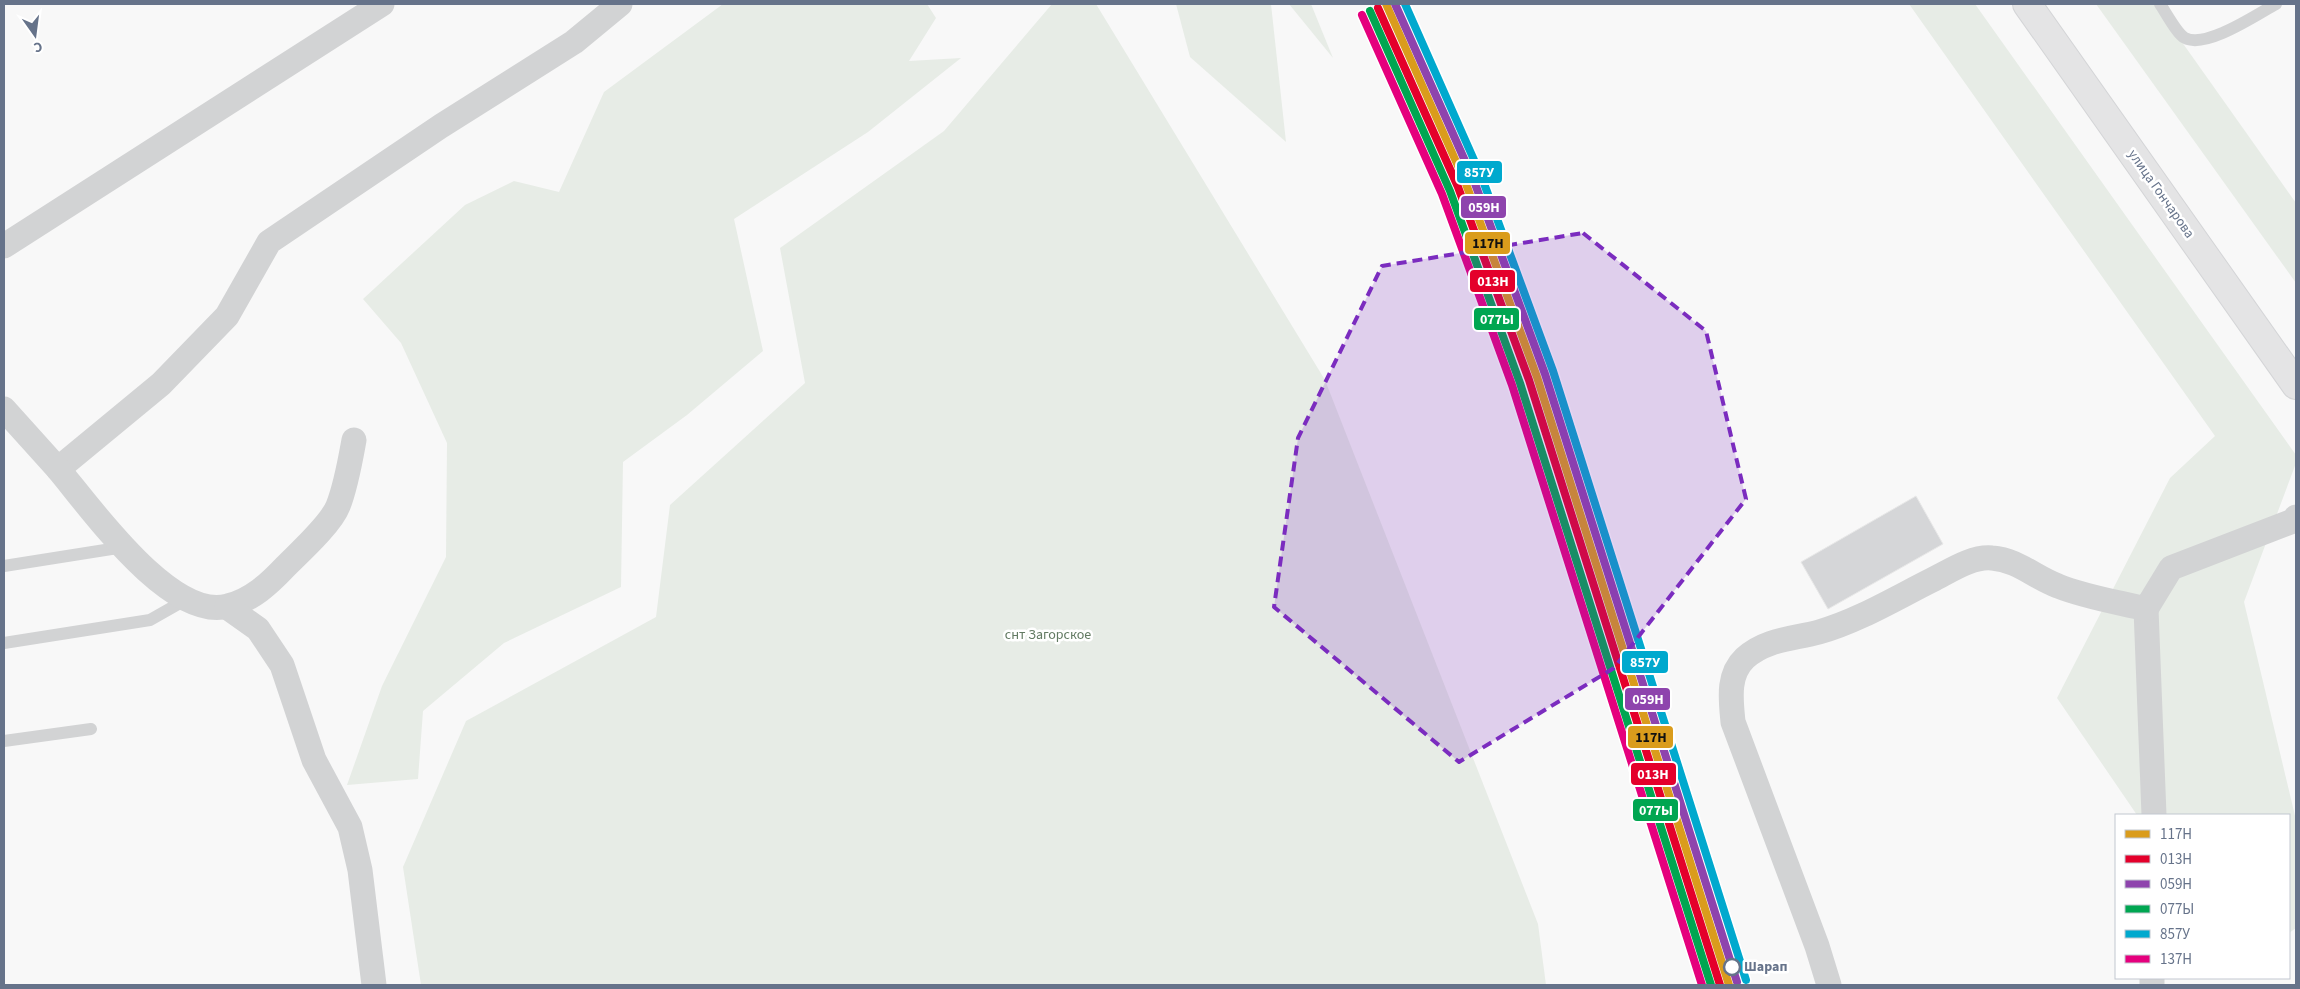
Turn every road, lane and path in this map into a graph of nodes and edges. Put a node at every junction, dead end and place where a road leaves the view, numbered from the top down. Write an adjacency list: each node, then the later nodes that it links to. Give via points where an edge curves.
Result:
1 (382, 4): 6 (street)
2 (620, 4): 10 (street, via 574,42 441,126 269,242 227,316 160,384)
3 (2027, 4): 7 (main road, улица Гончарова)
4 (2160, 4): 5 (lane, via 2183,38 2198,42)
5 (2276, 4)
6 (4, 246)
7 (2296, 384)
8 (4, 410): 10 (street)
9 (354, 440): 15 (street, via 338,508 262,591)
10 (58, 469): 12 (street)
11 (2296, 517): 16 (street, via 2293,521 2171,568)
12 (124, 547): 13 (lane); 14 (street, via 169,591)
13 (4, 566)
14 (187, 599): 15 (street, via 202,606); 17 (lane, via 150,620)
15 (227, 607): 21 (street, via 258,629 282,665 314,760 350,827 360,870)
16 (2146, 609): 20 (street); 22 (street, via 2057,586 2014,562 1990,558 1966,563 1833,627 1761,647 1744,659 1733,675 1734,722)
17 (4, 642)
18 (91, 729): 19 (lane)
19 (4, 741)
20 (2154, 814)
21 (374, 985)
22 (1829, 985)

